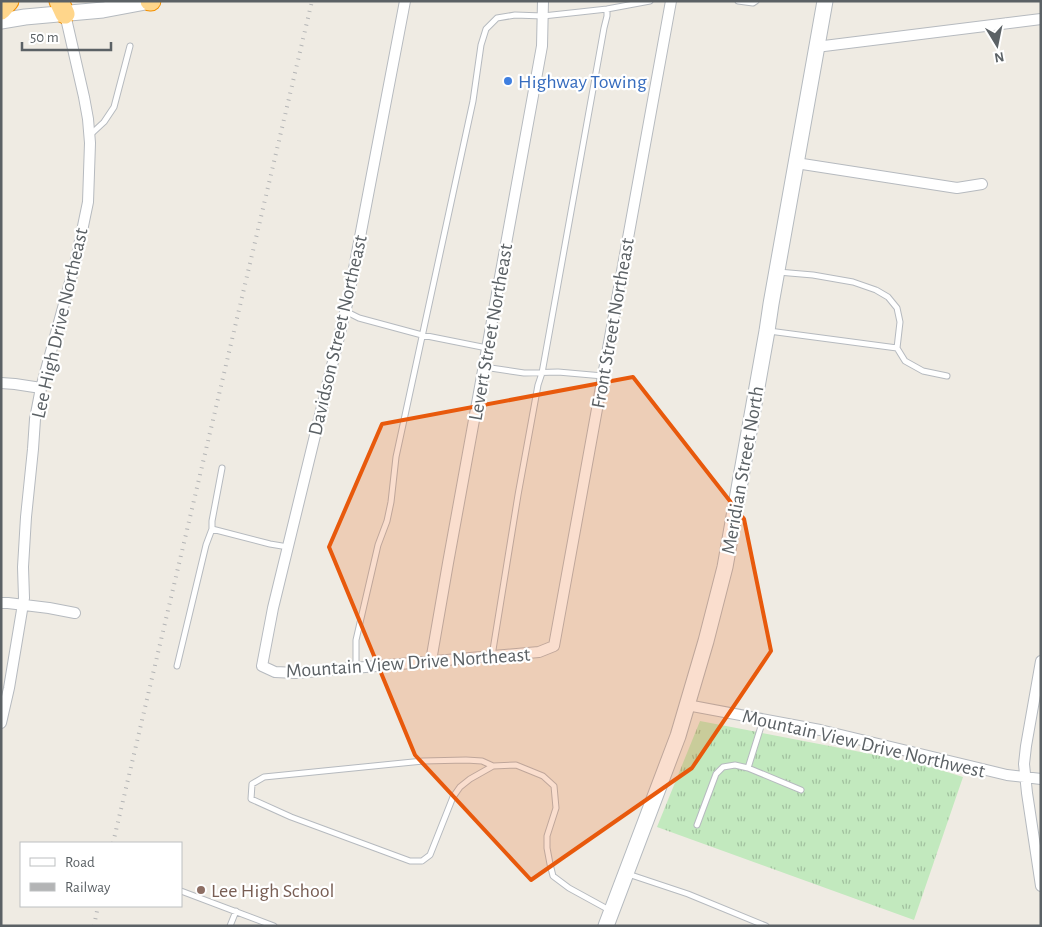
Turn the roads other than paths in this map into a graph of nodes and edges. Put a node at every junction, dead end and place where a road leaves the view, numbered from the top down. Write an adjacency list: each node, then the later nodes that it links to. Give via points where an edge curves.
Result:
1 (9, 1): 12 (highway)
2 (151, 1): 10 (street, via 103,10)
3 (405, 1): 22 (street, Davidson Street Northeast)
4 (543, 1): 13 (street, Levert Street Northeast)
5 (650, 1): 11 (lane)
6 (671, 1): 29 (street, Front Street Northeast)
7 (738, 1): 8 (lane)
8 (756, 1)
9 (825, 1): 17 (street, Meridian Street North)
10 (63, 5): 15 (street); 18 (street, Lee High Drive Northeast, via 84,97)
11 (607, 9): 13 (lane); 28 (lane)
12 (1, 10)
13 (543, 16): 24 (lane, via 497,18 486,30); 25 (street, Levert Street Northeast, via 542,46)
14 (1041, 19): 17 (street)
15 (1, 21)
16 (130, 46): 18 (lane, via 114,107)
17 (816, 47): 19 (street, Meridian Street North)
18 (89, 136): 32 (street, Lee High Drive Northeast, via 88,202 76,260)
19 (796, 163): 20 (street, via 957,188); 21 (street, Meridian Street North)
20 (982, 184)
21 (777, 272): 23 (street, Meridian Street North); 26 (lane, via 853,282 888,297 898,308)
22 (345, 310): 24 (lane, via 359,318); 35 (street, Davidson Street Northeast)
23 (768, 331): 26 (lane); 46 (street, Meridian Street North, via 725,567)
24 (422, 335): 25 (lane); 45 (lane, via 396,456 387,521 378,545 356,640)
25 (487, 348): 27 (street, Levert Street Northeast)
26 (897, 348): 30 (lane, via 905,361 922,371)
27 (484, 367): 28 (lane); 41 (street, Levert Street Northeast)
28 (542, 373): 29 (lane); 40 (lane, via 518,494)
29 (602, 376): 39 (street, Front Street Northeast)
30 (947, 376)
31 (1, 383): 32 (street)
32 (41, 388): 37 (street, Lee High Drive Northeast, via 26,517)
33 (222, 468): 34 (lane)
34 (212, 529): 35 (lane); 43 (lane)
35 (288, 547): 44 (street, Davidson Street Northeast)
36 (1, 603): 37 (street)
37 (22, 605): 38 (street); 48 (street, Lee High Drive Northeast)
38 (75, 613)
39 (554, 646): 40 (street, Mountain View Drive Northeast, via 539,652)
40 (492, 656): 41 (street, Mountain View Drive Northeast)
41 (431, 661): 45 (street, Mountain View Drive Northeast)
42 (1041, 661): 51 (street, via 1026,746)
43 (177, 666)
44 (262, 666): 45 (street, Mountain View Drive Northeast, via 275,672 296,673)
45 (356, 668)
46 (687, 705): 47 (street, Mountain View Drive Northwest); 55 (street, Meridian Street North)
47 (763, 719): 50 (lane); 51 (street, Mountain View Drive Northwest)
48 (1, 723)
49 (493, 766): 49 (lane, via 470,779 453,797 430,855 422,861 410,861 251,799 252,784 264,777 423,761 482,761); 59 (lane, via 516,765 543,776 554,786 556,808 547,836 553,876)
50 (748, 768): 53 (lane); 54 (lane, via 735,764 723,767 716,774)
51 (1025, 777): 52 (street, Mountain View Drive Northwest); 56 (street)
52 (1041, 779)
53 (801, 790)
54 (696, 825)
55 (626, 873): 59 (street, Meridian Street North); 63 (lane)
56 (1041, 886)
57 (182, 891): 58 (lane)
58 (236, 911): 60 (lane); 61 (lane)
59 (611, 911): 62 (street, Meridian Street North)
60 (230, 926)
61 (273, 926)
62 (606, 926)
63 (766, 926)

